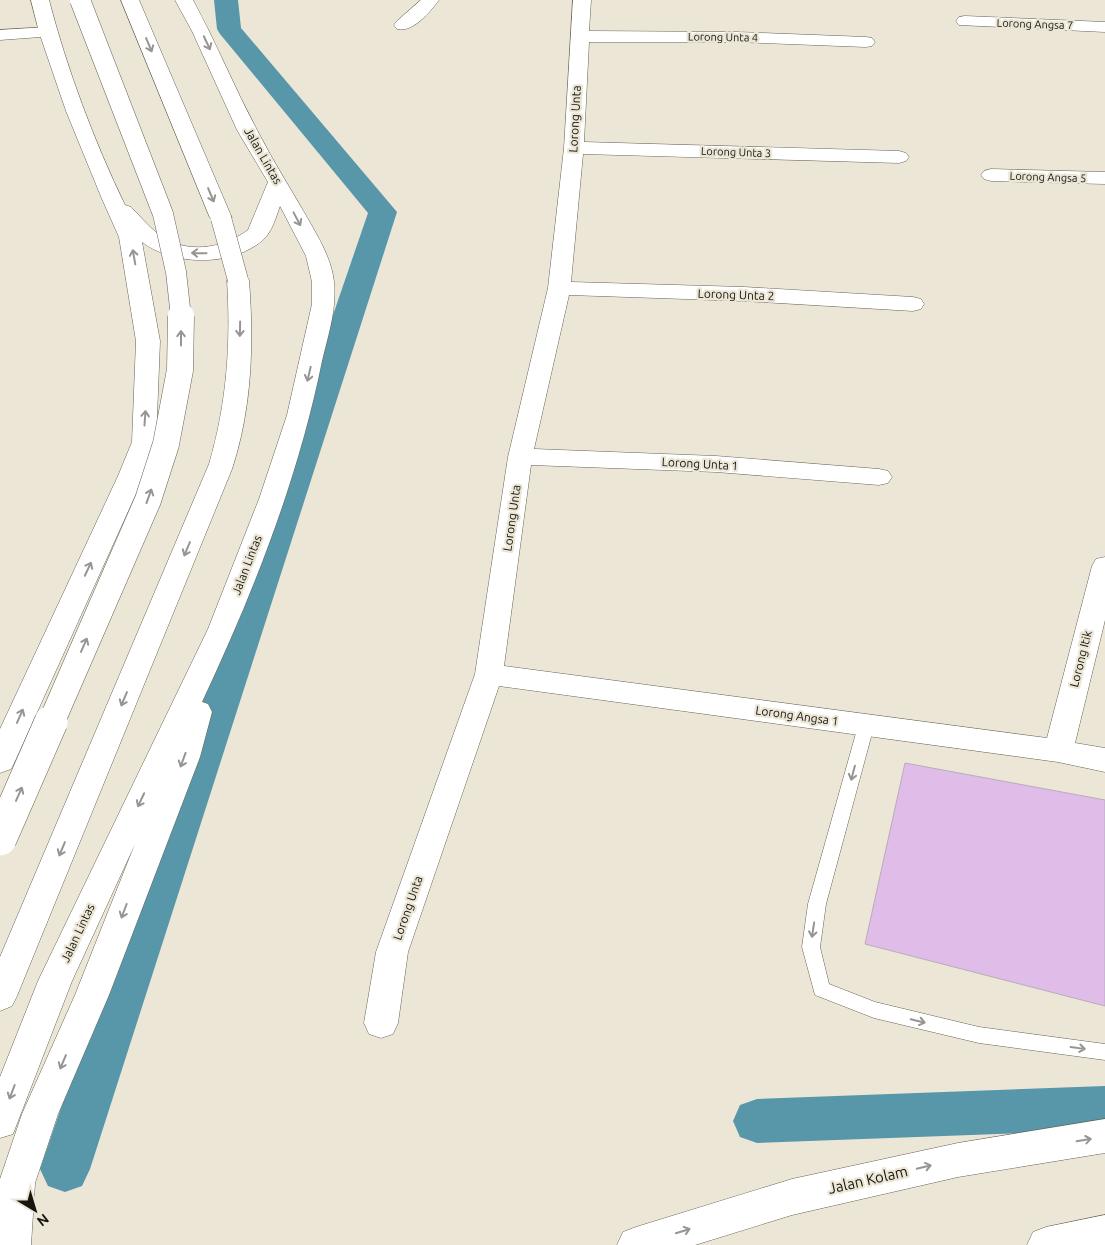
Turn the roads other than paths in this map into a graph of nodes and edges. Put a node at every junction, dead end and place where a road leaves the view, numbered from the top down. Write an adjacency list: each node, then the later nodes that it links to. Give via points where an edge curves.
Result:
1 (40, 0): 10 (main road)
2 (80, 0): 31 (main road, one-way to 2, bridge, via 148,500 166,444 180,370 181,308 163,214)
3 (130, 0): 32 (main road, one-way to 32, bridge, via 221,218 238,280 239,380 223,458 206,504)
4 (184, 0): 18 (main road, Jalan Lintas, one-way to 18, via 247,130)
5 (430, 0): 8 (main road)
6 (582, 0): 12 (main road, Lorong Unta)
7 (964, 21): 9 (main road, Lorong Angsa 7)
8 (403, 25)
9 (1105, 27)
10 (48, 32): 11 (main road); 19 (main road)
11 (0, 35)
12 (579, 36): 13 (main road, Lorong Unta 4); 14 (main road, Lorong Unta)
13 (866, 42)
14 (574, 148): 15 (main road, Lorong Unta 3); 20 (main road, Lorong Unta)
15 (899, 157)
16 (991, 175): 17 (main road, Lorong Angsa 5)
17 (1105, 178)
18 (278, 182): 19 (main road, one-way to 19, via 256,235 232,248 213,253 171,250 154,241); 25 (main road, Jalan Lintas, one-way to 25, via 317,256 323,282 323,304 299,415 272,499)
19 (112, 199): 30 (main road, one-way to 19, via 144,442 148,341 130,237)
20 (559, 288): 21 (main road, Lorong Unta 2); 22 (main road, Lorong Unta)
21 (913, 304)
22 (520, 457): 23 (main road, Lorong Unta 1, via 716,464); 26 (main road, Lorong Unta)
23 (879, 477)
24 (1105, 566): 28 (main road, Lorong Itik)
25 (222, 630): 35 (main road, Jalan Lintas, one-way to 35, via 55,981); 38 (main road, one-way to 38, via 185,758 92,994 40,1114 17,1183)
26 (489, 674): 27 (main road, Lorong Angsa 1); 33 (main road, Lorong Unta, via 392,952)
27 (866, 726): 28 (main road, Lorong Angsa 1); 34 (lane, one-way to 34, via 817,904 810,947 822,989 874,1010 979,1035)
28 (1058, 752): 29 (main road, Lorong Angsa 1)
29 (1105, 760)
30 (0, 761)
31 (0, 839)
32 (0, 996)
33 (381, 1023)
34 (1105, 1052)
35 (0, 1122)
36 (1105, 1136): 39 (main road, Jalan Kolam, one-way to 36, via 801,1195 958,1160)
37 (1105, 1233): 40 (main road)
38 (12, 1245)
39 (636, 1245)
40 (1046, 1245)

